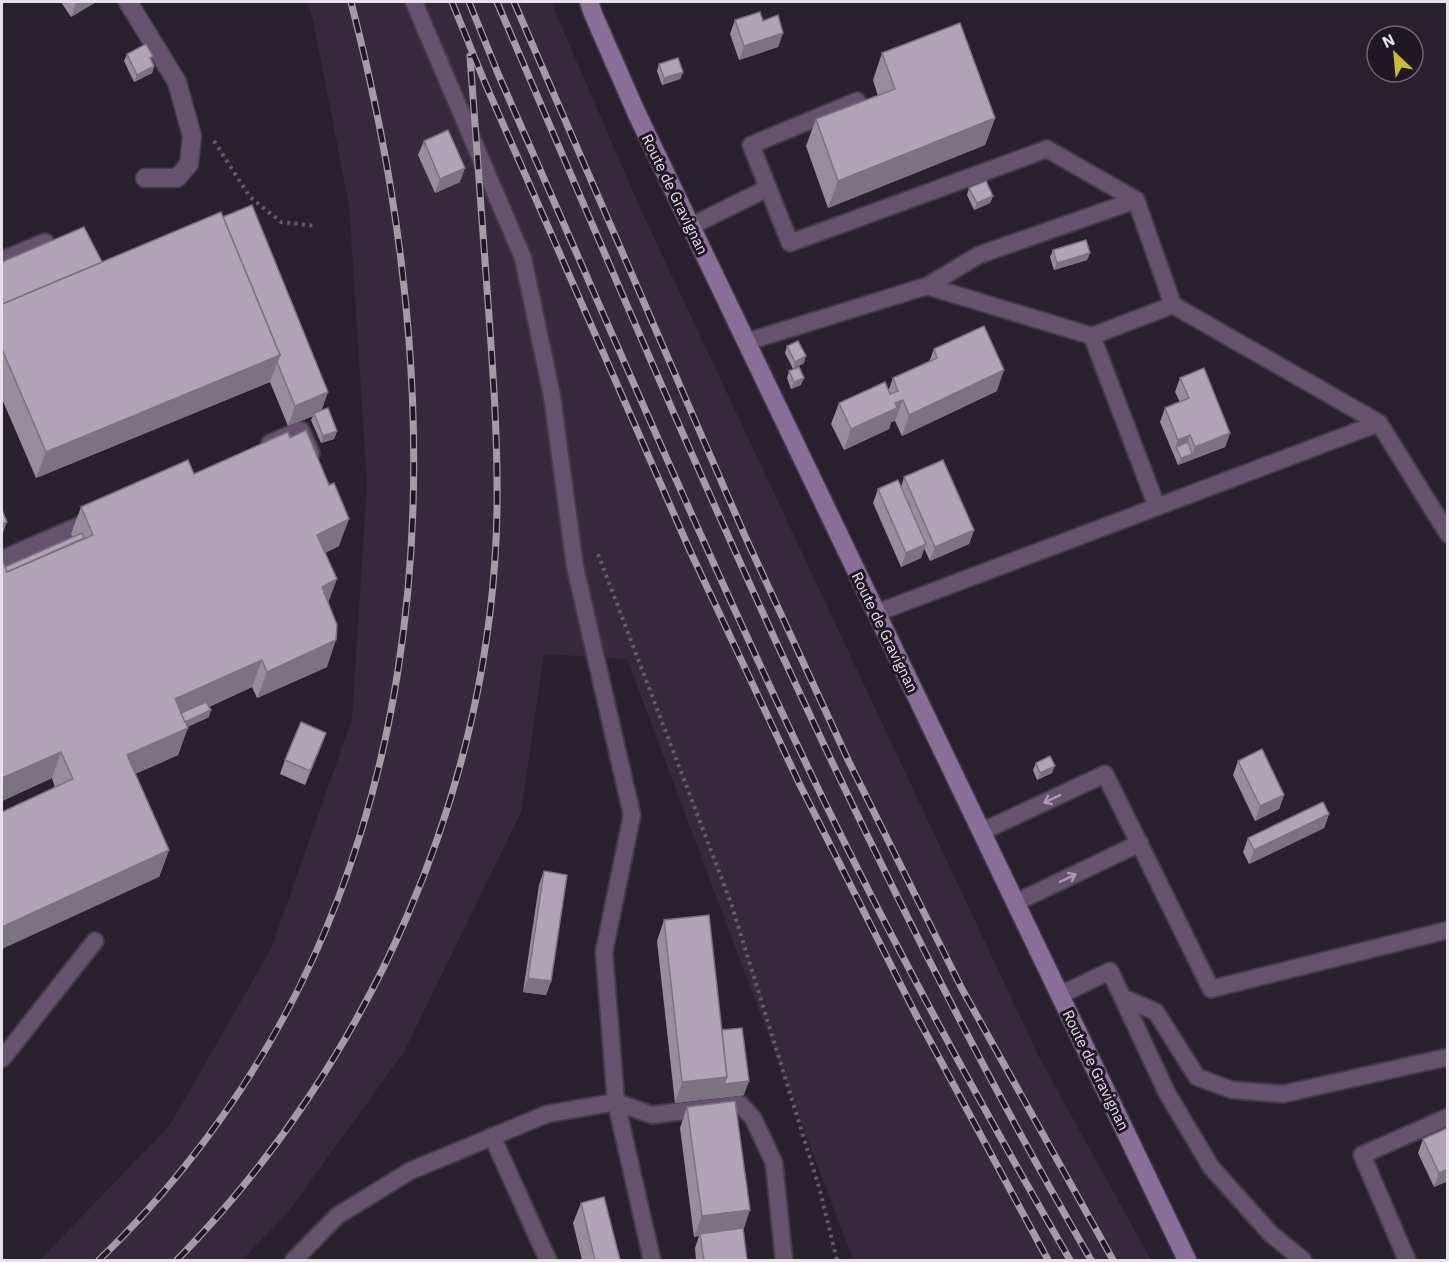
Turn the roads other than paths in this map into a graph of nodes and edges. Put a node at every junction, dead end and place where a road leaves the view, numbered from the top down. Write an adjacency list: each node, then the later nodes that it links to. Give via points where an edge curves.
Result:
1 (128, 2): 5 (street, via 177,82 192,136 189,165 177,178)
2 (414, 2): 32 (lane, via 523,258 552,396 575,567 632,815 604,952)
3 (589, 2): 8 (street, Route de Gravignan)
4 (857, 101): 6 (lane, via 751,145)
5 (145, 178)
6 (768, 188): 7 (lane, via 790,243 1047,148); 8 (lane)
7 (1136, 200): 11 (lane, via 979,255); 12 (lane)
8 (691, 226): 14 (street, Route de Gravignan)
9 (45, 242): 10 (lane)
10 (2, 260)
11 (927, 286): 13 (lane); 14 (lane)
12 (1173, 305): 13 (lane); 15 (lane)
13 (1092, 336): 18 (lane)
14 (746, 342): 22 (street, Route de Gravignan)
15 (1379, 423): 18 (lane); 20 (lane)
16 (258, 448): 17 (lane, via 301,430)
17 (318, 470)
18 (1157, 507): 22 (lane)
19 (108, 513): 21 (lane)
20 (1448, 534)
21 (2, 559)
22 (876, 613): 23 (street, Route de Gravignan)
23 (981, 832): 24 (lane, one-way to 23, via 1105,774); 25 (street, Route de Gravignan)
24 (1140, 843): 25 (lane, one-way to 24); 26 (lane, via 1211,989)
25 (1015, 903): 28 (street, Route de Gravignan)
26 (1448, 930)
27 (95, 940): 31 (lane)
28 (1060, 995): 29 (lane, via 1110,971); 39 (street, Route de Gravignan)
29 (1122, 997): 30 (lane, via 1156,1012 1197,1077 1232,1090 1283,1094); 40 (lane, via 1167,1093 1211,1167 1271,1234)
30 (1448, 1057)
31 (2, 1059)
32 (616, 1102): 34 (lane, via 547,1114); 37 (lane); 38 (lane, via 652,1115 740,1104 753,1118 774,1163)
33 (1448, 1118): 41 (lane, via 1362,1155)
34 (492, 1136): 35 (lane, via 410,1171 337,1216); 36 (lane)
35 (294, 1260)
36 (548, 1260)
37 (652, 1260)
38 (783, 1260)
39 (1187, 1260)
40 (1303, 1260)
41 (1407, 1260)

